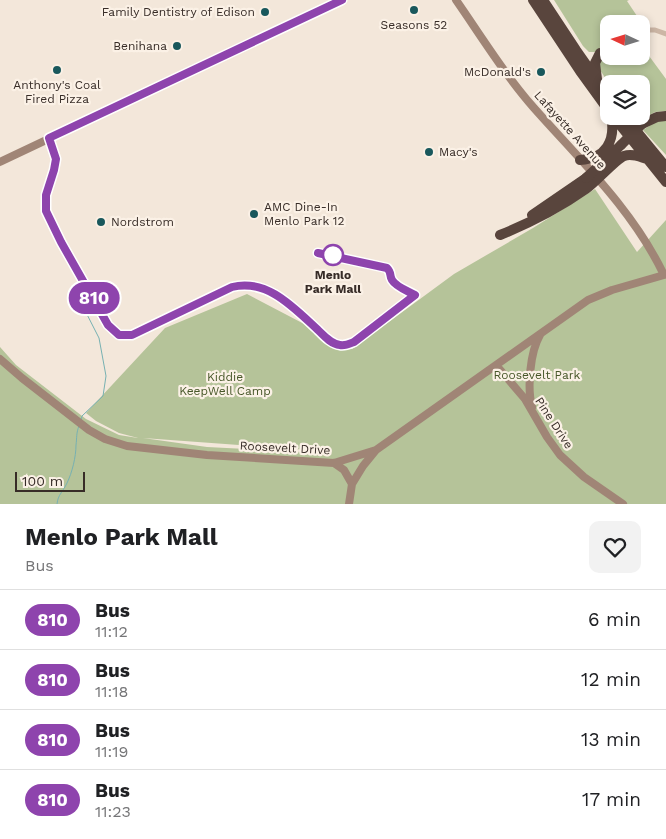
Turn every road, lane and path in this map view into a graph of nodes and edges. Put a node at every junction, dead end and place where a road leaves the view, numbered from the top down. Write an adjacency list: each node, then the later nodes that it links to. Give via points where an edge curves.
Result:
1 (342, 0): 5 (street)
2 (456, 0): 18 (street, Lafayette Avenue, via 524,95)
3 (533, 0): 12 (highway)
4 (543, 0): 8 (highway)
5 (330, 2): 19 (street)
6 (650, 30): 7 (street)
7 (666, 34)
8 (576, 50): 9 (highway, via 591,55); 10 (highway)
9 (600, 53): 10 (highway, via 595,63)
10 (597, 80): 11 (highway)
11 (600, 84)
12 (600, 99)
13 (666, 116): 21 (highway, bridge, via 642,124 586,178 500,236 534,221)
14 (613, 125): 18 (highway, via 608,145 596,156)
15 (619, 125): 17 (highway)
16 (632, 125): 20 (highway)
17 (647, 159): 21 (highway, via 627,155); 22 (highway)
18 (580, 160): 21 (street, Lafayette Avenue)
19 (0, 162)
20 (665, 165)
21 (599, 179): 23 (street, Lafayette Avenue, via 652,249)
22 (666, 182)
23 (664, 275): 24 (street, Roosevelt Drive, via 596,296)
24 (543, 332): 26 (street, Roosevelt Drive); 27 (street, via 536,343 530,379 530,397)
25 (0, 359): 29 (street, Roosevelt Drive, via 72,418 104,439 127,446 207,455)
26 (496, 365): 27 (street, Pine Drive); 28 (street, Roosevelt Drive)
27 (536, 416): 32 (street, Pine Drive, via 553,446 567,462 592,484)
28 (376, 450): 29 (street, Roosevelt Drive); 30 (street)
29 (334, 463): 30 (street, via 344,470)
30 (352, 484): 31 (street)
31 (349, 504)
32 (623, 504)

